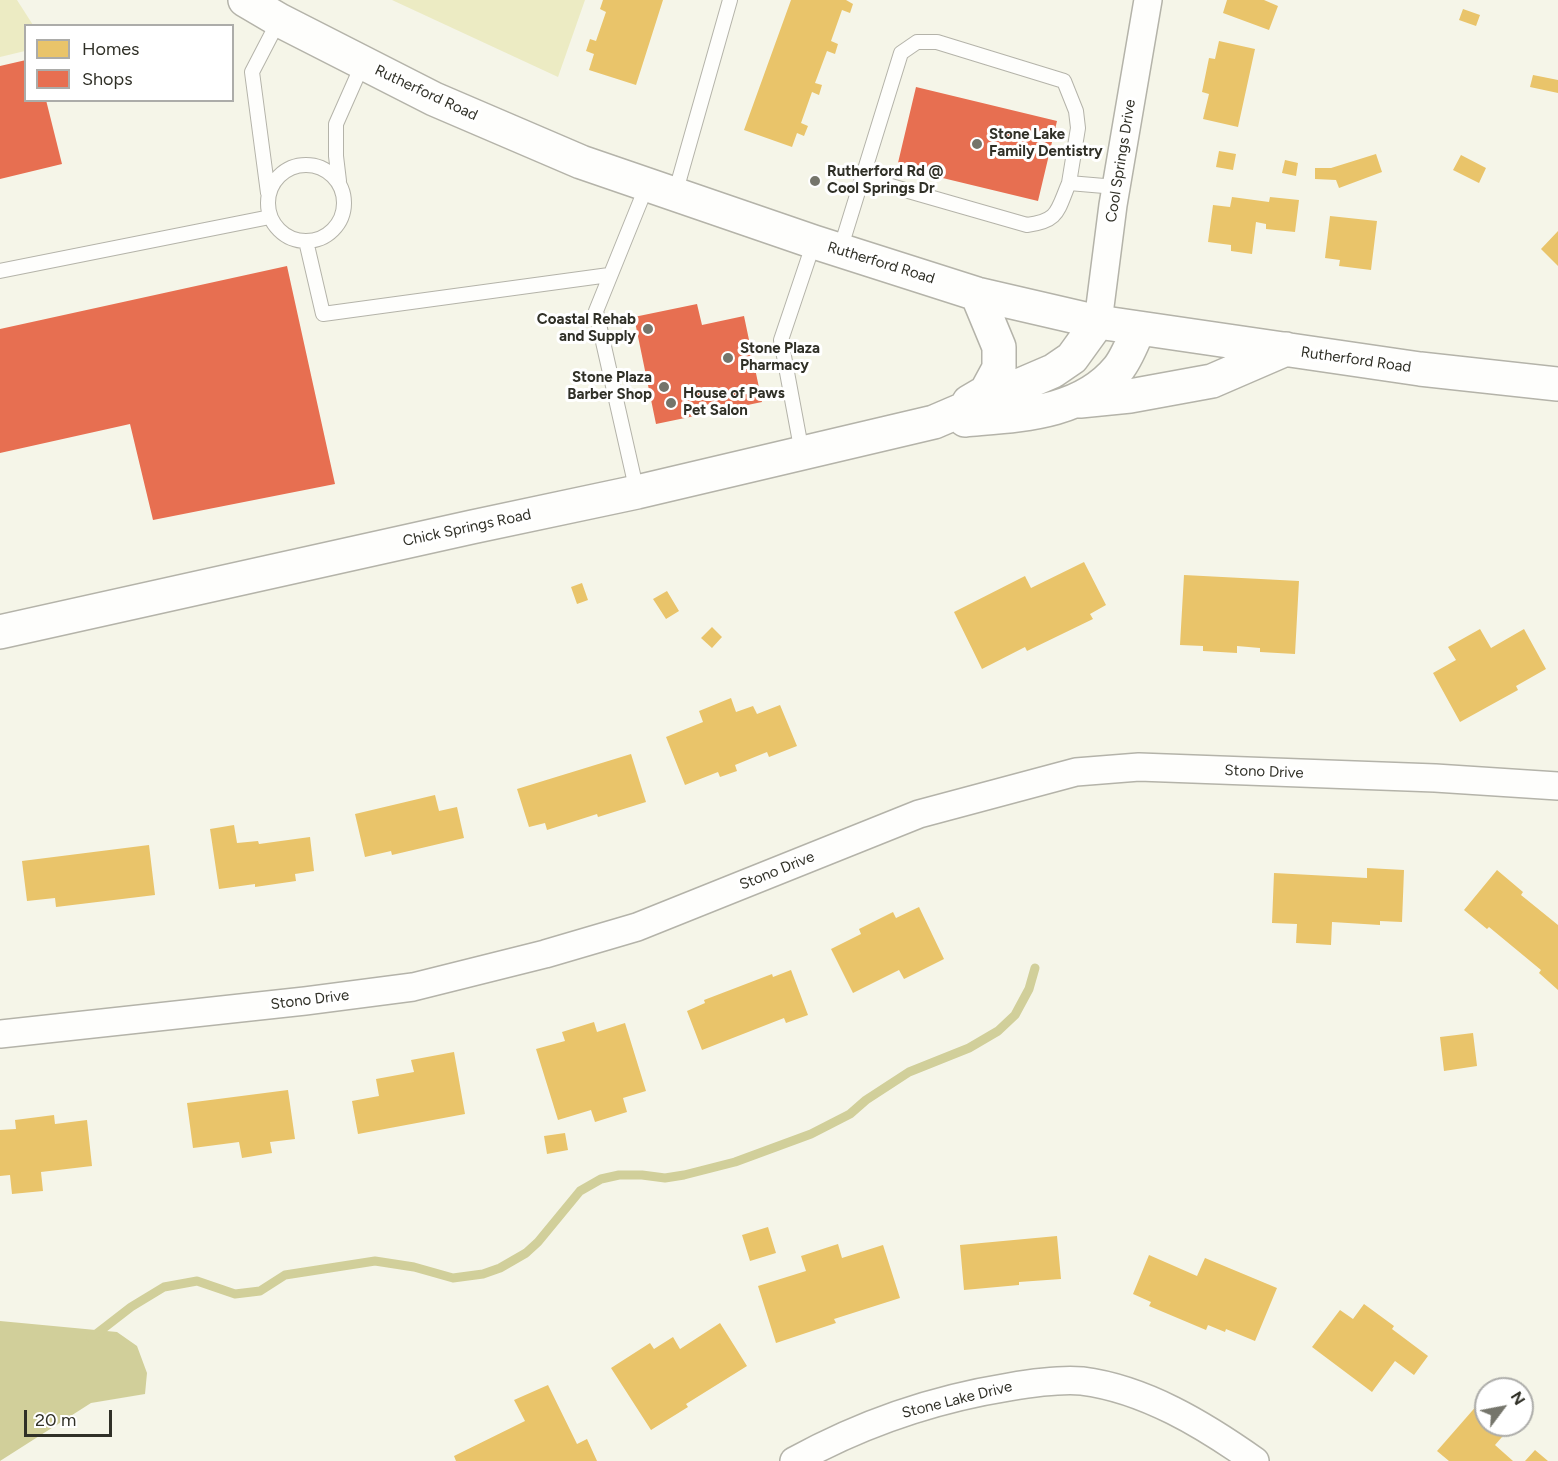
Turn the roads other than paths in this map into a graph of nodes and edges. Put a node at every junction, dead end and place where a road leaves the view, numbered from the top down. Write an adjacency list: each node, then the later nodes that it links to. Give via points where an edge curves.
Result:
1 (245, 0): 4 (street, Rutherford Road)
2 (730, 0): 10 (lane)
3 (1148, 0): 9 (street, Cool Springs Drive)
4 (279, 20): 5 (street, Rutherford Road); 11 (lane, via 252,72)
5 (363, 63): 7 (lane, via 336,124); 10 (street, Rutherford Road, via 444,104 581,162)
6 (863, 178): 8 (lane, via 1027,225 1045,223 1056,213); 8 (lane, via 901,53 917,42 937,42 1064,81 1078,128); 14 (lane)
7 (339, 183): 11 (lane, via 319,166 293,166 281,173); 13 (lane, via 344,194 342,217 328,235)
8 (1069, 183): 9 (lane)
9 (1116, 187): 18 (street, Cool Springs Drive)
10 (661, 189): 14 (street, Rutherford Road); 16 (lane)
11 (268, 195): 12 (lane)
12 (270, 217): 13 (lane, via 284,234); 15 (lane)
13 (306, 241): 16 (lane, via 323,314)
14 (827, 246): 17 (street, Rutherford Road); 24 (lane, via 781,340)
15 (0, 271)
16 (609, 275): 25 (lane, via 596,310)
17 (977, 294): 18 (street, Rutherford Road); 23 (street, via 999,346 999,368 986,392)
18 (1098, 322): 19 (street, Rutherford Road); 23 (street, Chick Springs Road, via 1072,358 1053,371)
19 (1139, 328): 20 (street, Rutherford Road); 22 (street, Chick Springs Road, via 1120,366 1108,380)
20 (1286, 350): 21 (street, Rutherford Road); 22 (street, via 1212,381)
21 (1558, 384)
22 (1075, 401): 23 (street, Chick Springs Road, via 1037,414)
23 (934, 422): 24 (street, Chick Springs Road)
24 (802, 455): 25 (street, Chick Springs Road)
25 (637, 492): 26 (street, Chick Springs Road)
26 (0, 632)
27 (1558, 786): 28 (street, Stono Drive, via 1139,767 1076,772 919,814 637,927 412,987)
28 (0, 1034)
29 (794, 1461): 30 (street, Stone Lake Drive, via 896,1414 976,1392 1035,1382 1081,1381 1134,1394 1173,1411)
30 (1255, 1461)

